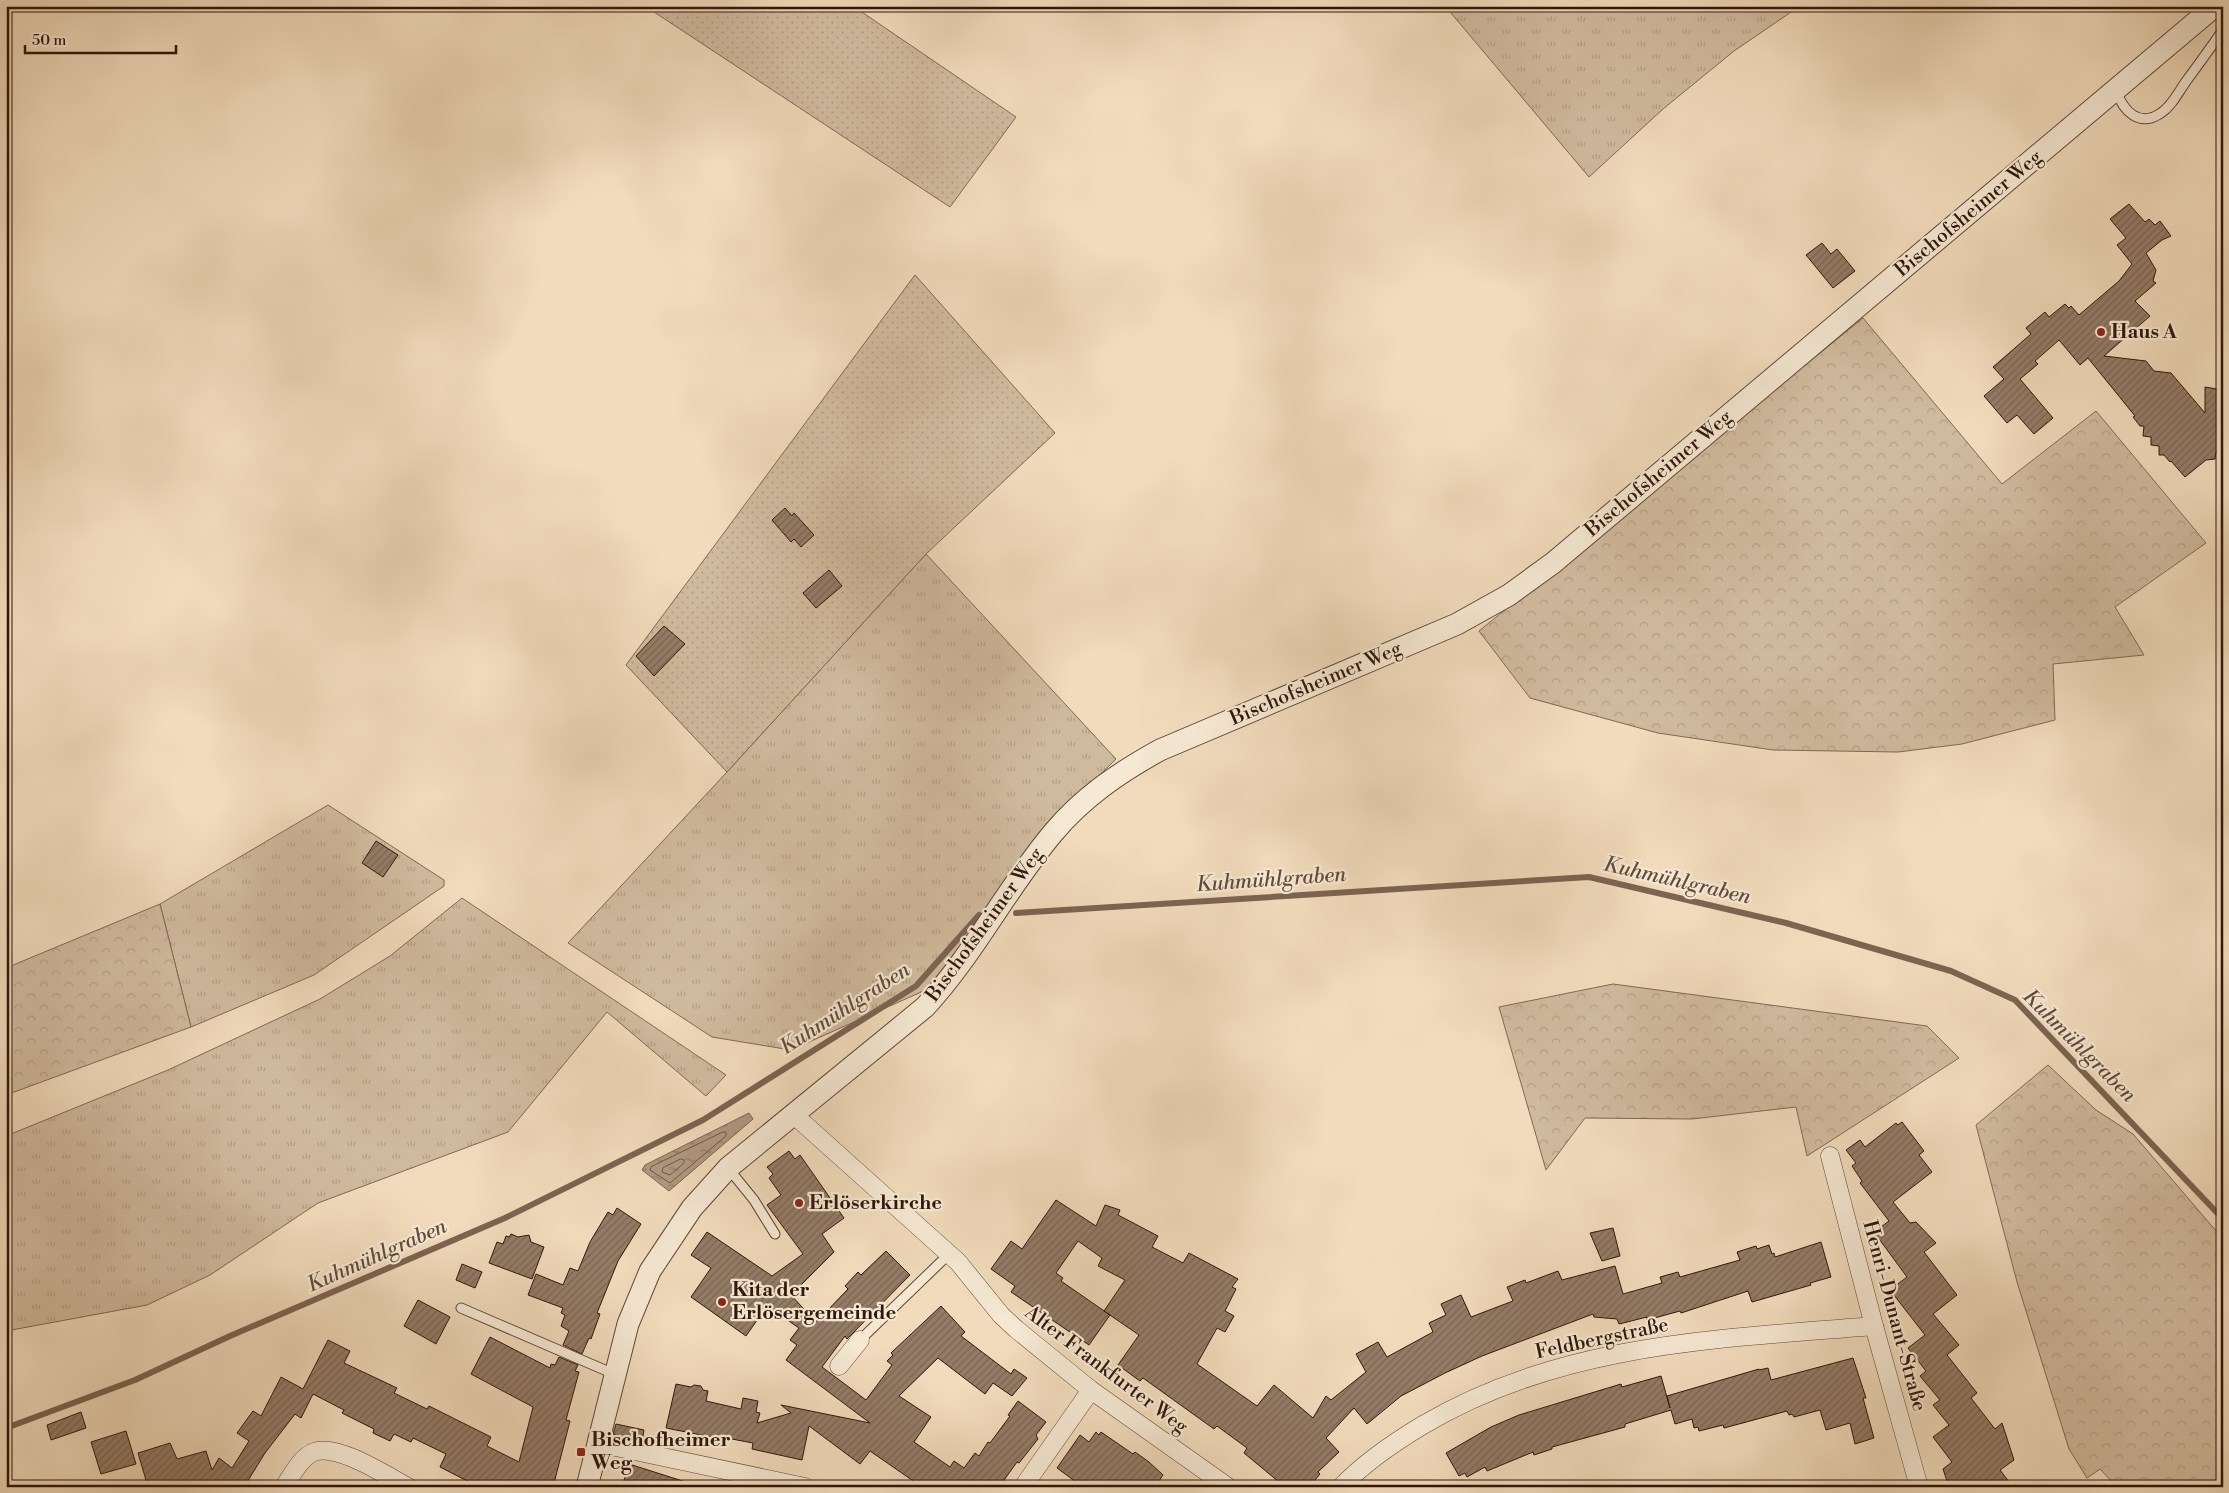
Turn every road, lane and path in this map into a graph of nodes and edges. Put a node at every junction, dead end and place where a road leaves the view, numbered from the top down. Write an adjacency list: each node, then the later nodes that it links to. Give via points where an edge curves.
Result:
1 (2215, 6): 3 (street, Bischofsheimer Weg)
2 (2223, 30): 3 (lane, via 2162,113 2140,120 2120,102)
3 (2116, 90): 4 (street, Bischofsheimer Weg, via 1561,556 1509,595 1458,624 1160,750 1116,775 1054,832 951,978 925,1008)
4 (793, 1114): 6 (street, Bischofsheimer Weg); 8 (street, Alter Frankfurter Weg)
5 (1830, 1156): 10 (street, Henri-Dunant-Straße)
6 (728, 1168): 7 (lane, via 754,1200); 13 (street, Bischofsheimer Weg, via 692,1208 650,1271 628,1324)
7 (775, 1234)
8 (949, 1254): 11 (lane); 14 (street, Alter Frankfurter Weg, via 1008,1322)
9 (461, 1308): 13 (lane)
10 (1874, 1326): 22 (street, Feldbergstraße, via 1646,1347 1553,1369 1495,1390 1436,1417 1384,1450); 23 (street, Henri-Dunant-Straße)
11 (860, 1340): 12 (street)
12 (839, 1366)
13 (614, 1374): 15 (street, Bischofsheimer Weg)
14 (1091, 1390): 20 (street); 21 (street, Alter Frankfurter Weg)
15 (597, 1443): 18 (street, Bischofsheimer Weg); 19 (street)
16 (284, 1487): 17 (street, via 308,1456 320,1450 342,1454)
17 (408, 1487)
18 (587, 1487)
19 (805, 1487)
20 (1022, 1487)
21 (1228, 1487)
22 (1341, 1487)
23 (1919, 1487)

